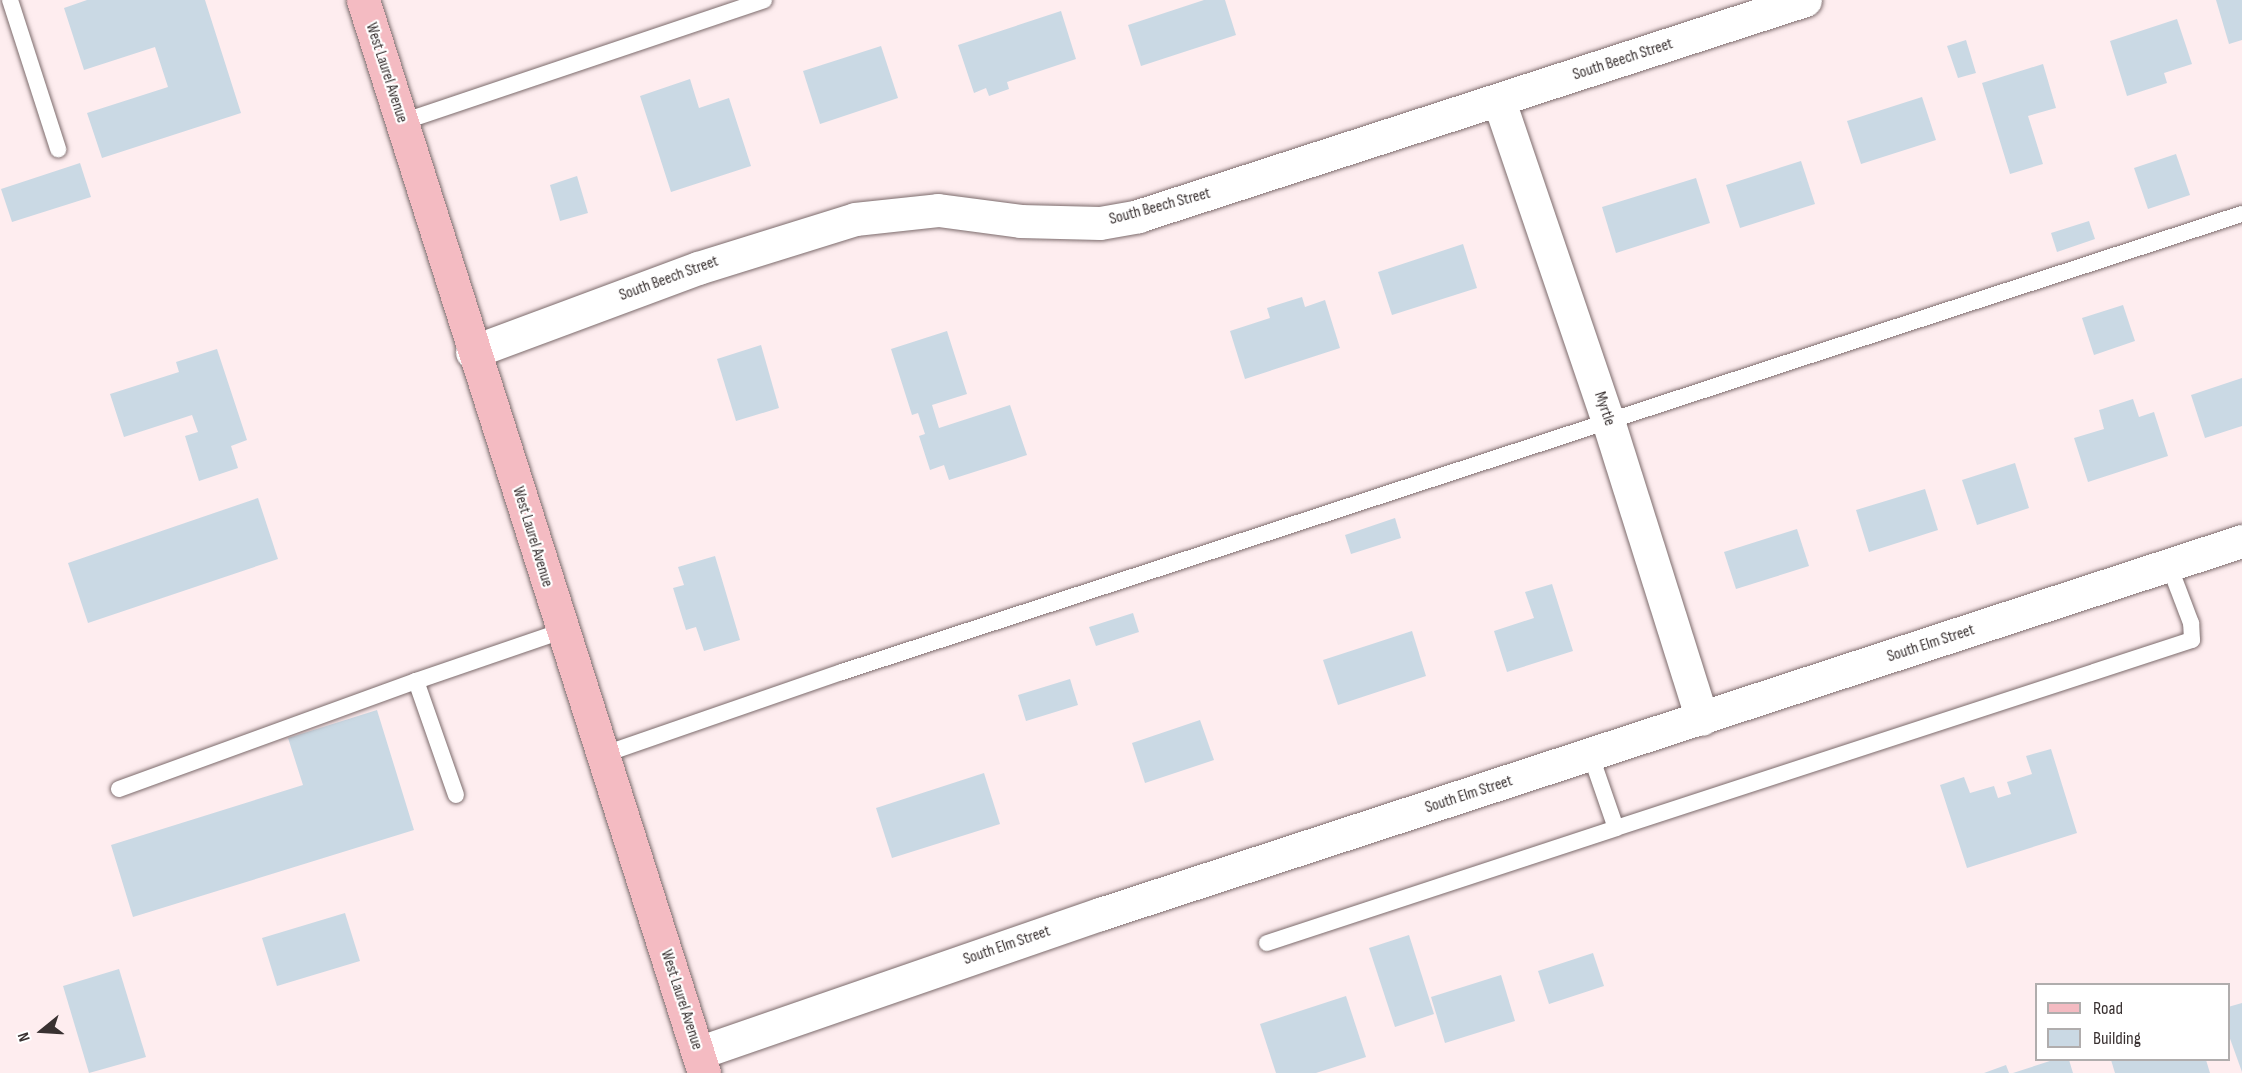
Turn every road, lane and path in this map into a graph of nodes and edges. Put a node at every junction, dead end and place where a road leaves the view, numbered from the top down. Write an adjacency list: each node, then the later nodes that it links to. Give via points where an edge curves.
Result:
1 (10, 0): 7 (lane)
2 (764, 0): 6 (lane)
3 (1805, 0): 5 (street, South Beech Street)
4 (368, 1): 6 (main road, West Laurel Avenue)
5 (1499, 101): 9 (street, South Beech Street, via 1138,216 1100,224 1020,221 938,210 855,219 698,268); 10 (street, Myrtle)
6 (402, 122): 9 (main road, West Laurel Avenue)
7 (58, 149)
8 (2242, 214): 10 (lane)
9 (472, 352): 13 (main road, West Laurel Avenue)
10 (1609, 424): 15 (street, Myrtle); 16 (lane, via 842,672)
11 (2242, 541): 12 (street, South Elm Street)
12 (2169, 565): 15 (street, South Elm Street); 20 (lane, via 2191,623 2192,640)
13 (562, 631): 14 (lane); 16 (main road, West Laurel Avenue)
14 (416, 681): 18 (lane); 19 (lane)
15 (1702, 719): 17 (street, South Elm Street)
16 (602, 755): 22 (main road, West Laurel Avenue)
17 (1591, 756): 20 (lane); 22 (street, South Elm Street, via 1100,914)
18 (119, 789)
19 (456, 795)
20 (1616, 828): 21 (lane)
21 (1267, 943)
22 (701, 1063)

